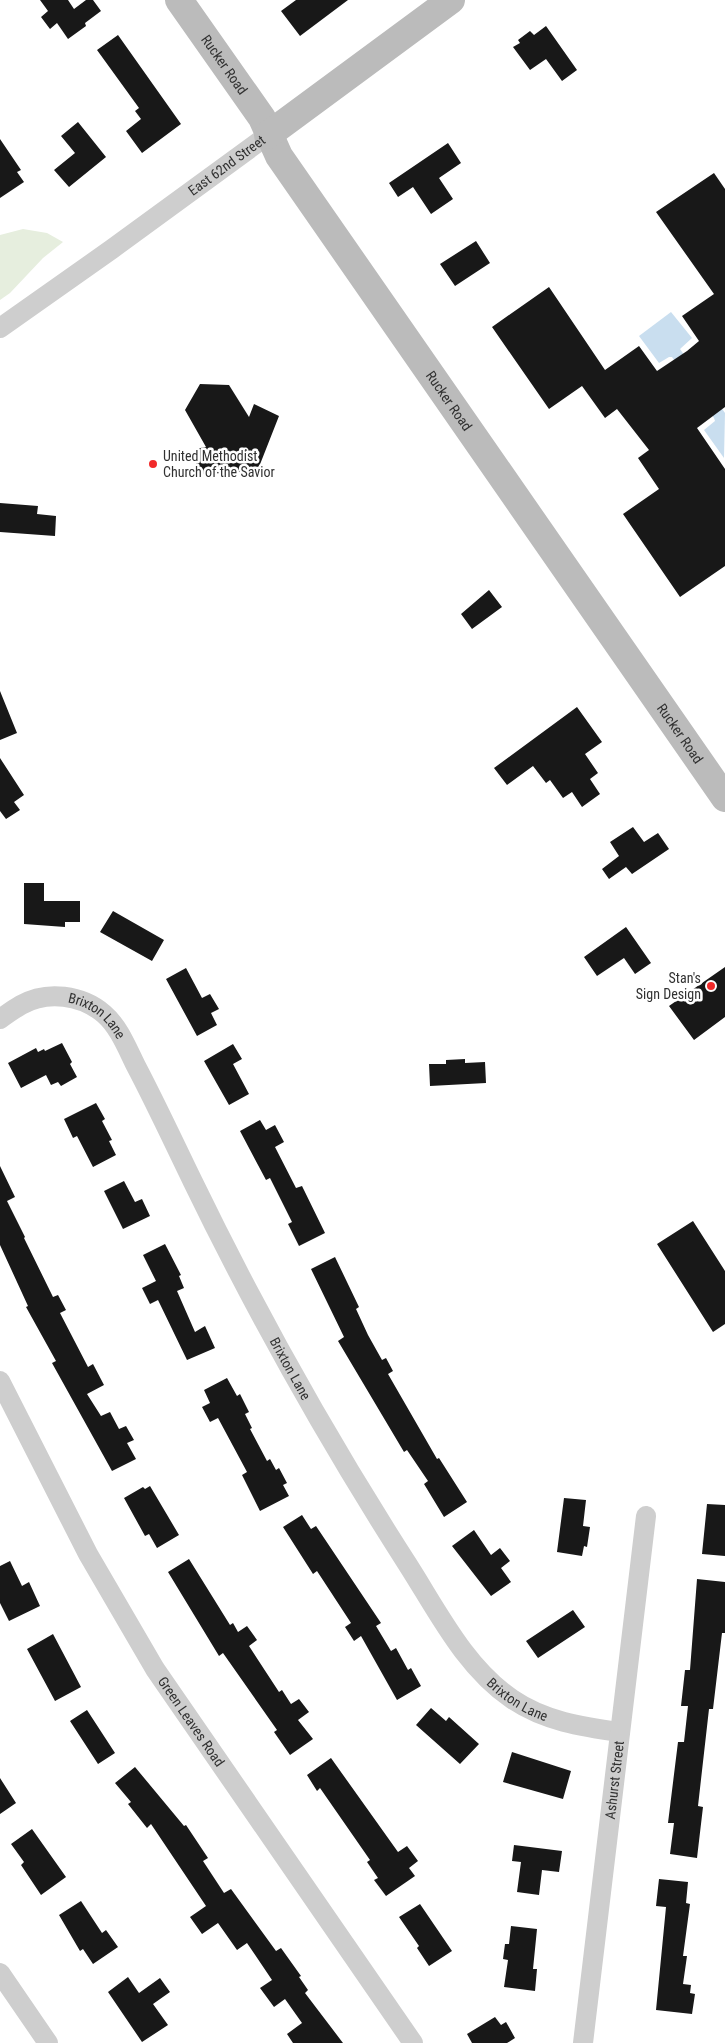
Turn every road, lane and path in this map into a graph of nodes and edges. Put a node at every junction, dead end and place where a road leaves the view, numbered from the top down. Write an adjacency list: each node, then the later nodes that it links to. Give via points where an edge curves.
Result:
1 (179, 0): 3 (street, Rucker Road, via 262,118)
2 (451, 0): 3 (street, East 62nd Street)
3 (268, 135): 4 (street, East 62nd Street); 5 (street, Rucker Road, via 279,156)
4 (0, 328)
5 (725, 798)
6 (0, 1019): 9 (street, Brixton Lane, via 28,1001 52,996 83,1002 110,1020 298,1383 359,1488 462,1649 494,1685 512,1700 538,1714)
7 (0, 1381): 12 (street, Green Leaves Road, via 92,1561 151,1663)
8 (646, 1516): 9 (street, Ashurst Street)
9 (620, 1732): 13 (street, Ashurst Street)
10 (0, 1973): 11 (street)
11 (48, 2043)
12 (413, 2043)
13 (583, 2043)

